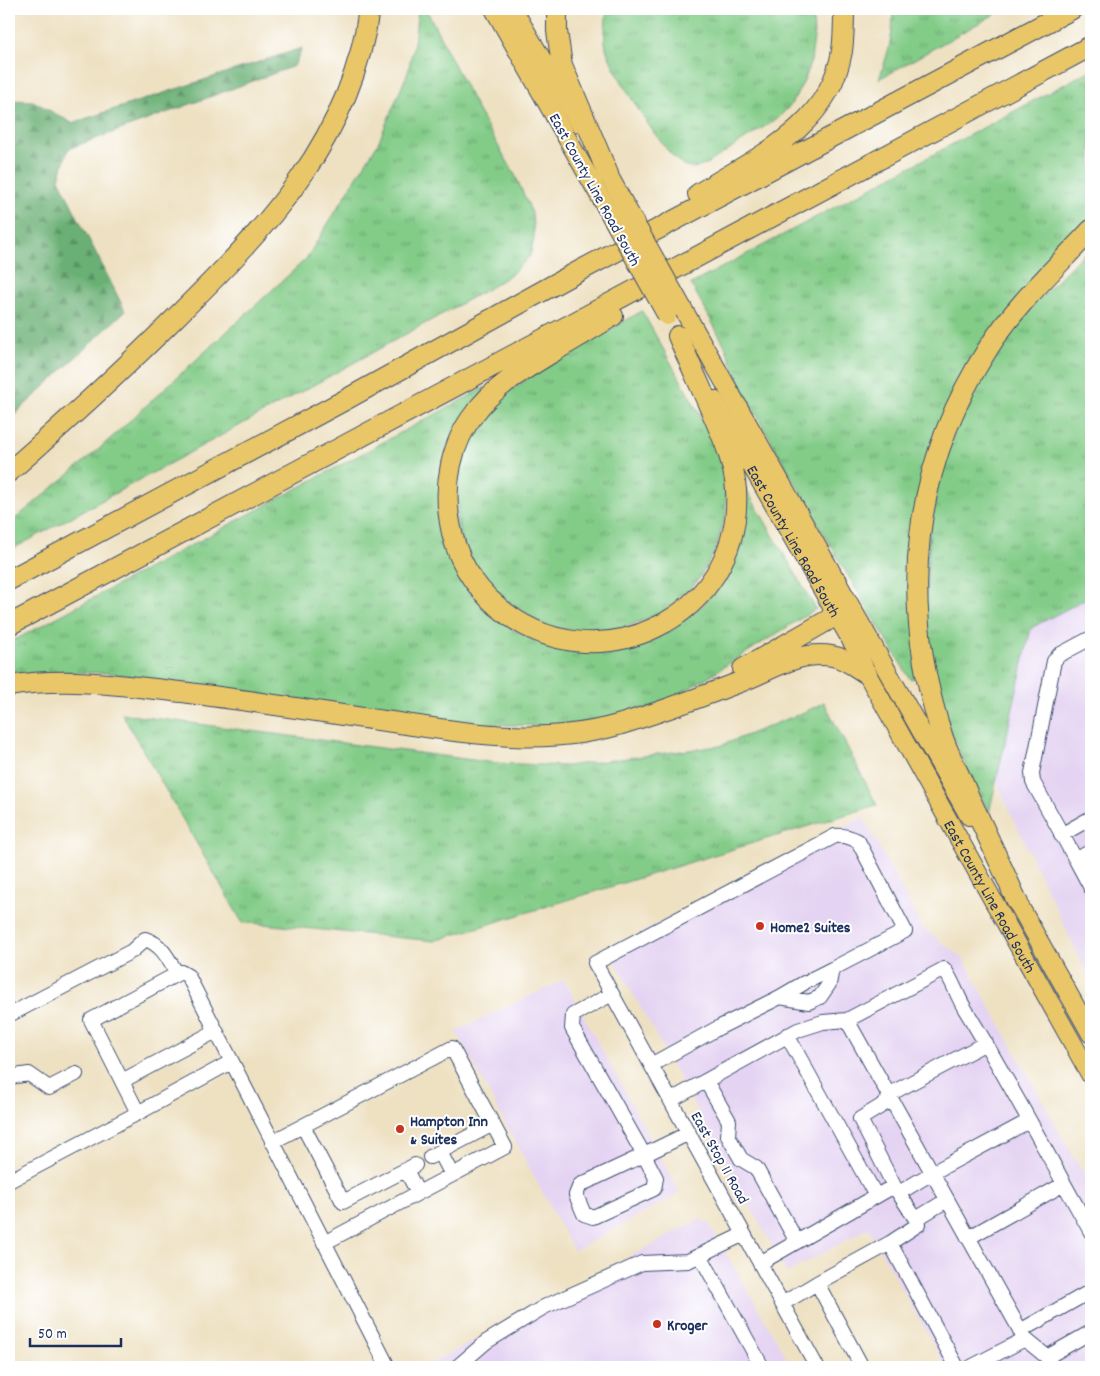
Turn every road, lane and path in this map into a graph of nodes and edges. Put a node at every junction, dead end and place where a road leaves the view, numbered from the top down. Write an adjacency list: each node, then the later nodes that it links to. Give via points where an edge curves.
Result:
1 (369, 9): 15 (highway, via 360,52 342,104 317,154 285,201 168,325)
2 (494, 9): 10 (main road, East County Line Road South)
3 (513, 9): 8 (main road, East County Line Road South)
4 (557, 9): 8 (highway, via 562,65)
5 (844, 9): 12 (highway, via 838,67 825,96 804,124 751,163)
6 (1072, 9): 12 (highway)
7 (1091, 46): 9 (highway)
8 (608, 174): 10 (main road, East County Line Road South)
9 (812, 196): 14 (highway, via 526,368 475,412 458,442 448,475 450,528 474,581 493,603 518,623 564,641 596,643 627,638 652,630 676,616 699,595 718,569 734,523 735,481 724,442); 19 (highway)
10 (618, 211): 13 (main road, East County Line Road South, bridge)
11 (1091, 230): 29 (highway, via 1019,307 968,382 936,458 922,512 916,587 921,649 930,692 944,740)
12 (566, 278): 16 (highway)
13 (675, 312): 14 (main road, East County Line Road South); 17 (main road, East County Line Road South)
14 (678, 336): 18 (main road, East County Line Road South)
15 (9, 472)
16 (9, 580)
17 (837, 581): 18 (highway); 29 (main road, East County Line Road South)
18 (835, 612): 21 (main road, East County Line Road South); 23 (highway, via 830,619)
19 (9, 625)
20 (1090, 642): 25 (street, via 1059,655 1054,661 1032,773 1032,782)
21 (867, 674): 23 (highway, via 840,658 810,655); 43 (main road, East County Line Road South)
22 (9, 686): 23 (highway, via 68,681 121,684 517,738 600,729)
23 (697, 698)
24 (1091, 818): 25 (street)
25 (1061, 835): 27 (street)
26 (1091, 851): 27 (street)
27 (1076, 860): 28 (street)
28 (1091, 888)
29 (1018, 904): 37 (main road, East County Line Road South)
30 (832, 969): 32 (street, East Stop 11 Road, via 905,931 858,841 843,835 835,836 595,963); 33 (street); 33 (street, via 829,984 820,996 809,1002)
31 (177, 974): 34 (street, via 165,954 145,939 132,951); 36 (street, via 181,972 188,976); 46 (street, via 91,1020)
32 (612, 994): 41 (street, East Stop 11 Road); 55 (street, via 573,1015 572,1028)
33 (780, 997): 41 (street)
34 (9, 1016)
35 (847, 1020): 38 (street, via 823,1022); 39 (street, via 944,969); 47 (street)
36 (216, 1031): 40 (street); 46 (street)
37 (1091, 1034)
38 (787, 1035): 45 (street); 62 (street)
39 (986, 1043): 47 (street); 50 (street)
40 (231, 1062): 49 (street); 54 (street)
41 (651, 1065): 48 (street, East Stop 11 Road)
42 (76, 1074): 44 (street, via 49,1088 29,1074)
43 (1091, 1076)
44 (9, 1077)
45 (706, 1080): 48 (street); 68 (street, via 729,1122 728,1136 741,1159 756,1168)
46 (122, 1081): 49 (street)
47 (890, 1098): 56 (street); 60 (street, via 860,1119)
48 (670, 1100): 53 (street, East Stop 11 Road)
49 (138, 1113): 58 (street)
50 (1029, 1121): 56 (street); 59 (street)
51 (493, 1124): 52 (street, via 452,1048); 57 (street, via 505,1147); 57 (street, via 435,1154)
52 (303, 1126): 54 (street); 61 (street, via 342,1202 410,1167)
53 (688, 1133): 55 (street); 66 (street, East Stop 11 Road)
54 (272, 1142): 69 (street)
55 (644, 1154): 55 (street, via 580,1185 576,1195 584,1214 593,1217 654,1189 656,1178)
56 (932, 1173): 60 (street); 63 (street)
57 (452, 1175): 61 (street)
58 (9, 1181)
59 (1064, 1184): 65 (street); 67 (street)
60 (897, 1189): 62 (street); 64 (street)
61 (418, 1193): 69 (street)
62 (876, 1196): 68 (street)
63 (947, 1200): 64 (street); 67 (street)
64 (916, 1219): 70 (street, via 919,1224)
65 (1091, 1232)
66 (744, 1234): 71 (street); 72 (street, East Stop 11 Road)
67 (968, 1238): 77 (street)
68 (797, 1242): 72 (street)
69 (324, 1243): 80 (street)
70 (890, 1243): 73 (street); 79 (street)
71 (700, 1255): 81 (street, via 688,1261 642,1263 544,1307 486,1342); 82 (street)
72 (760, 1263): 75 (street, East Stop 11 Road)
73 (817, 1283): 75 (street); 84 (street)
74 (1091, 1290): 77 (street)
75 (782, 1304): 83 (street, East Stop 11 Road)
76 (1091, 1332): 78 (street)
77 (1023, 1335): 78 (street); 85 (street)
78 (1050, 1362)
79 (950, 1365)
80 (388, 1367)
81 (457, 1367)
82 (762, 1367)
83 (817, 1367)
84 (862, 1367)
85 (971, 1367)

